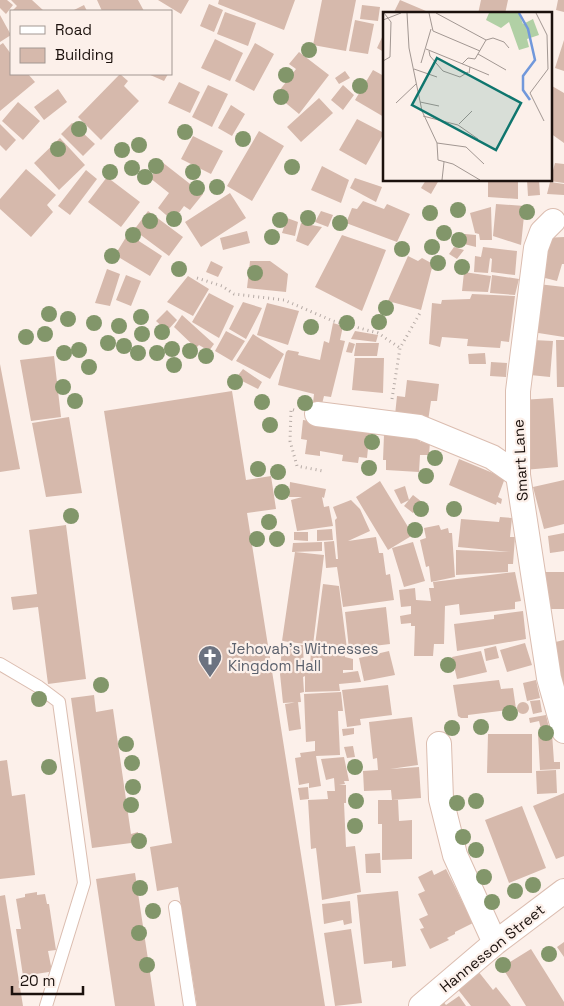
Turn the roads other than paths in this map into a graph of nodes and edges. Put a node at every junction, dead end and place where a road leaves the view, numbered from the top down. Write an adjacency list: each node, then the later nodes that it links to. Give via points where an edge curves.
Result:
1 (553, 220): 3 (street, Smart Lane, via 542,232 536,248 518,391)
2 (317, 414): 3 (street, via 419,427 492,457)
3 (518, 475): 5 (street, Smart Lane, via 548,678)
4 (0, 664): 10 (lane, via 60,702 70,769 84,882)
5 (564, 731)
6 (439, 744): 9 (street, via 441,799 455,855)
7 (564, 891): 9 (street, Hannesson Street)
8 (175, 907): 11 (lane)
9 (495, 942): 12 (street, Hannesson Street)
10 (46, 1006)
11 (190, 1006)
12 (421, 1006)

